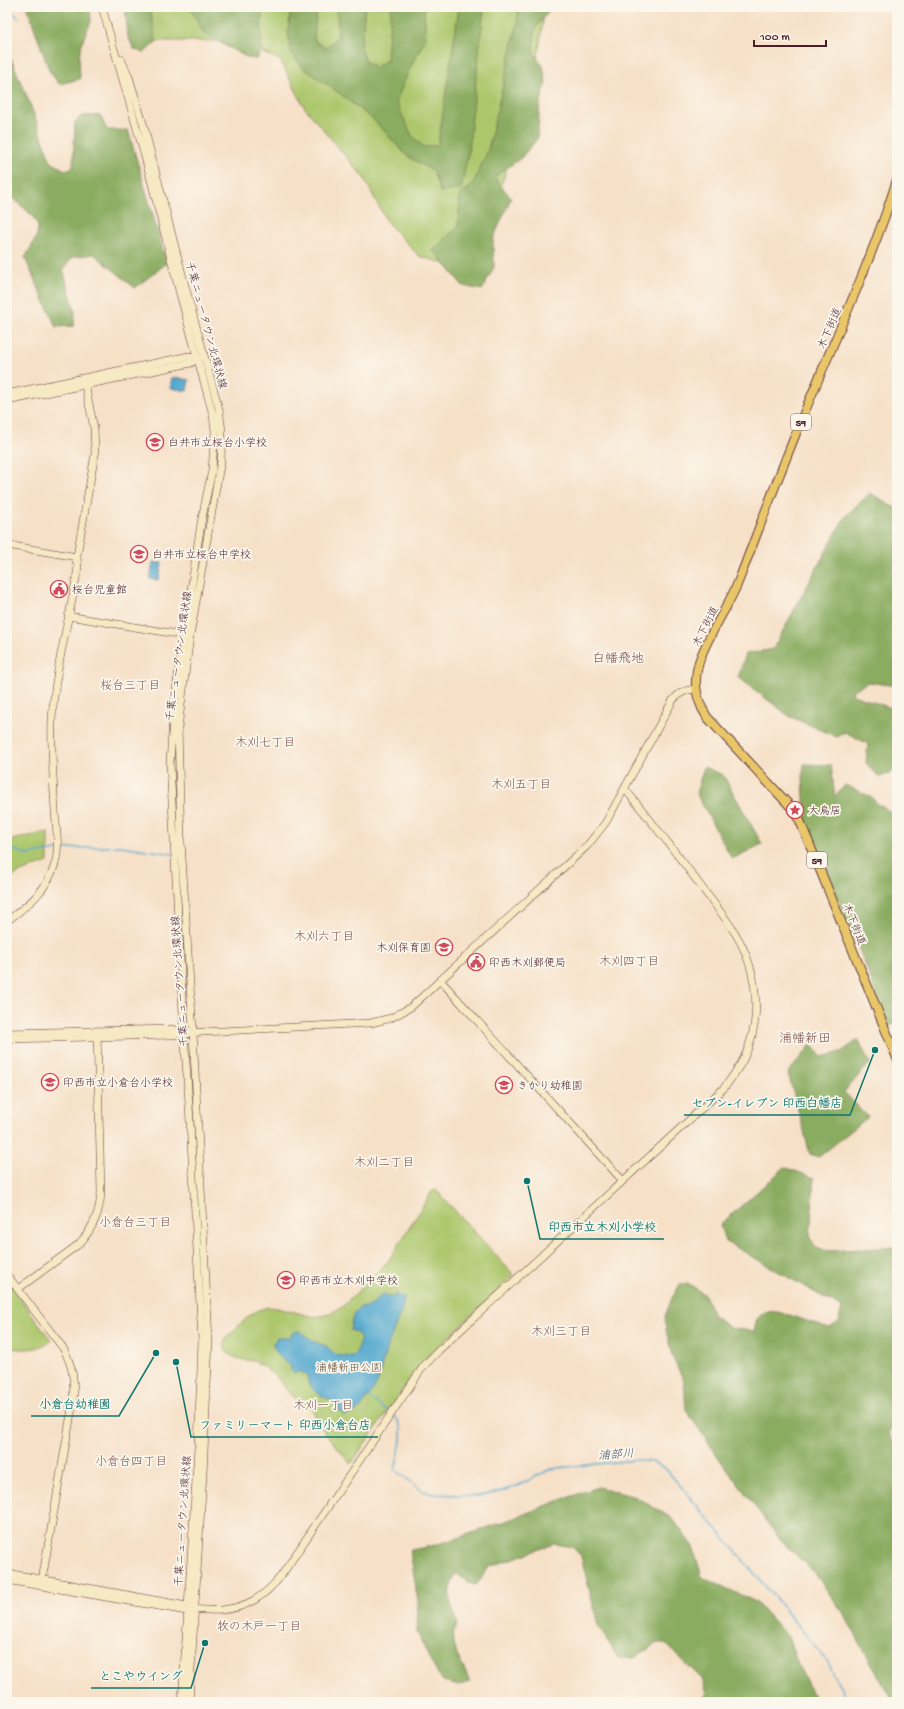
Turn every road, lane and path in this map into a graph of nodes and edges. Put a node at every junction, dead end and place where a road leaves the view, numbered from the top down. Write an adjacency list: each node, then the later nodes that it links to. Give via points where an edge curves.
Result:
1 (102, 7): 2 (street, 千葉ニュータウン北環状線)
2 (115, 48): 4 (street, 千葉ニュータウン北環状線); 11 (street, 千葉ニュータウン北環状線, via 125,68 140,112 222,431 221,460)
3 (897, 180): 12 (main road, 木下街道 / 59, via 865,268 776,482 733,596 699,662)
4 (198, 358): 5 (street, via 191,363); 6 (street, via 189,356); 11 (street, 千葉ニュータウン北環状線, via 215,431 212,470 201,524)
5 (86, 385): 7 (street); 9 (street, via 94,428 94,454)
6 (7, 394)
7 (7, 401)
8 (7, 545): 9 (street)
9 (77, 557): 10 (street, via 78,567)
10 (68, 616): 11 (street); 14 (street, via 52,718 57,855 51,876 43,890 31,903)
11 (187, 636): 16 (street, 千葉ニュータウン北環状線, via 179,712 178,763); 18 (street, 千葉ニュータウン北環状線, via 174,703 170,764)
12 (696, 689): 13 (street, via 679,693 673,700); 21 (main road, 木下街道 / 59, via 707,717 790,806 800,821)
13 (625, 789): 15 (street, via 606,822 587,846); 22 (street, via 734,932 746,953 754,980 756,1012 744,1057 724,1088)
14 (7, 921)
15 (441, 981): 16 (street, via 407,1011 384,1020); 22 (street)
16 (194, 1032): 18 (street); 25 (street, 千葉ニュータウン北環状線)
17 (7, 1033): 19 (street)
18 (184, 1033): 19 (street, via 172,1029); 25 (street, 千葉ニュータウン北環状線)
19 (97, 1034): 20 (street); 24 (street, via 101,1192 97,1216 79,1244)
20 (7, 1039)
21 (897, 1058)
22 (623, 1181): 29 (street, via 423,1367 273,1586 253,1602 240,1607 220,1610)
23 (7, 1274): 24 (street)
24 (18, 1289): 28 (street, via 63,1348 74,1378 73,1402)
25 (205, 1332): 29 (street, 千葉ニュータウン北環状線)
26 (7, 1573): 28 (street)
27 (7, 1580): 28 (street)
28 (42, 1583): 29 (street)
29 (190, 1609): 30 (street, 千葉ニュータウン北環状線); 31 (street, 千葉ニュータウン北環状線)
30 (182, 1702)
31 (189, 1702)

